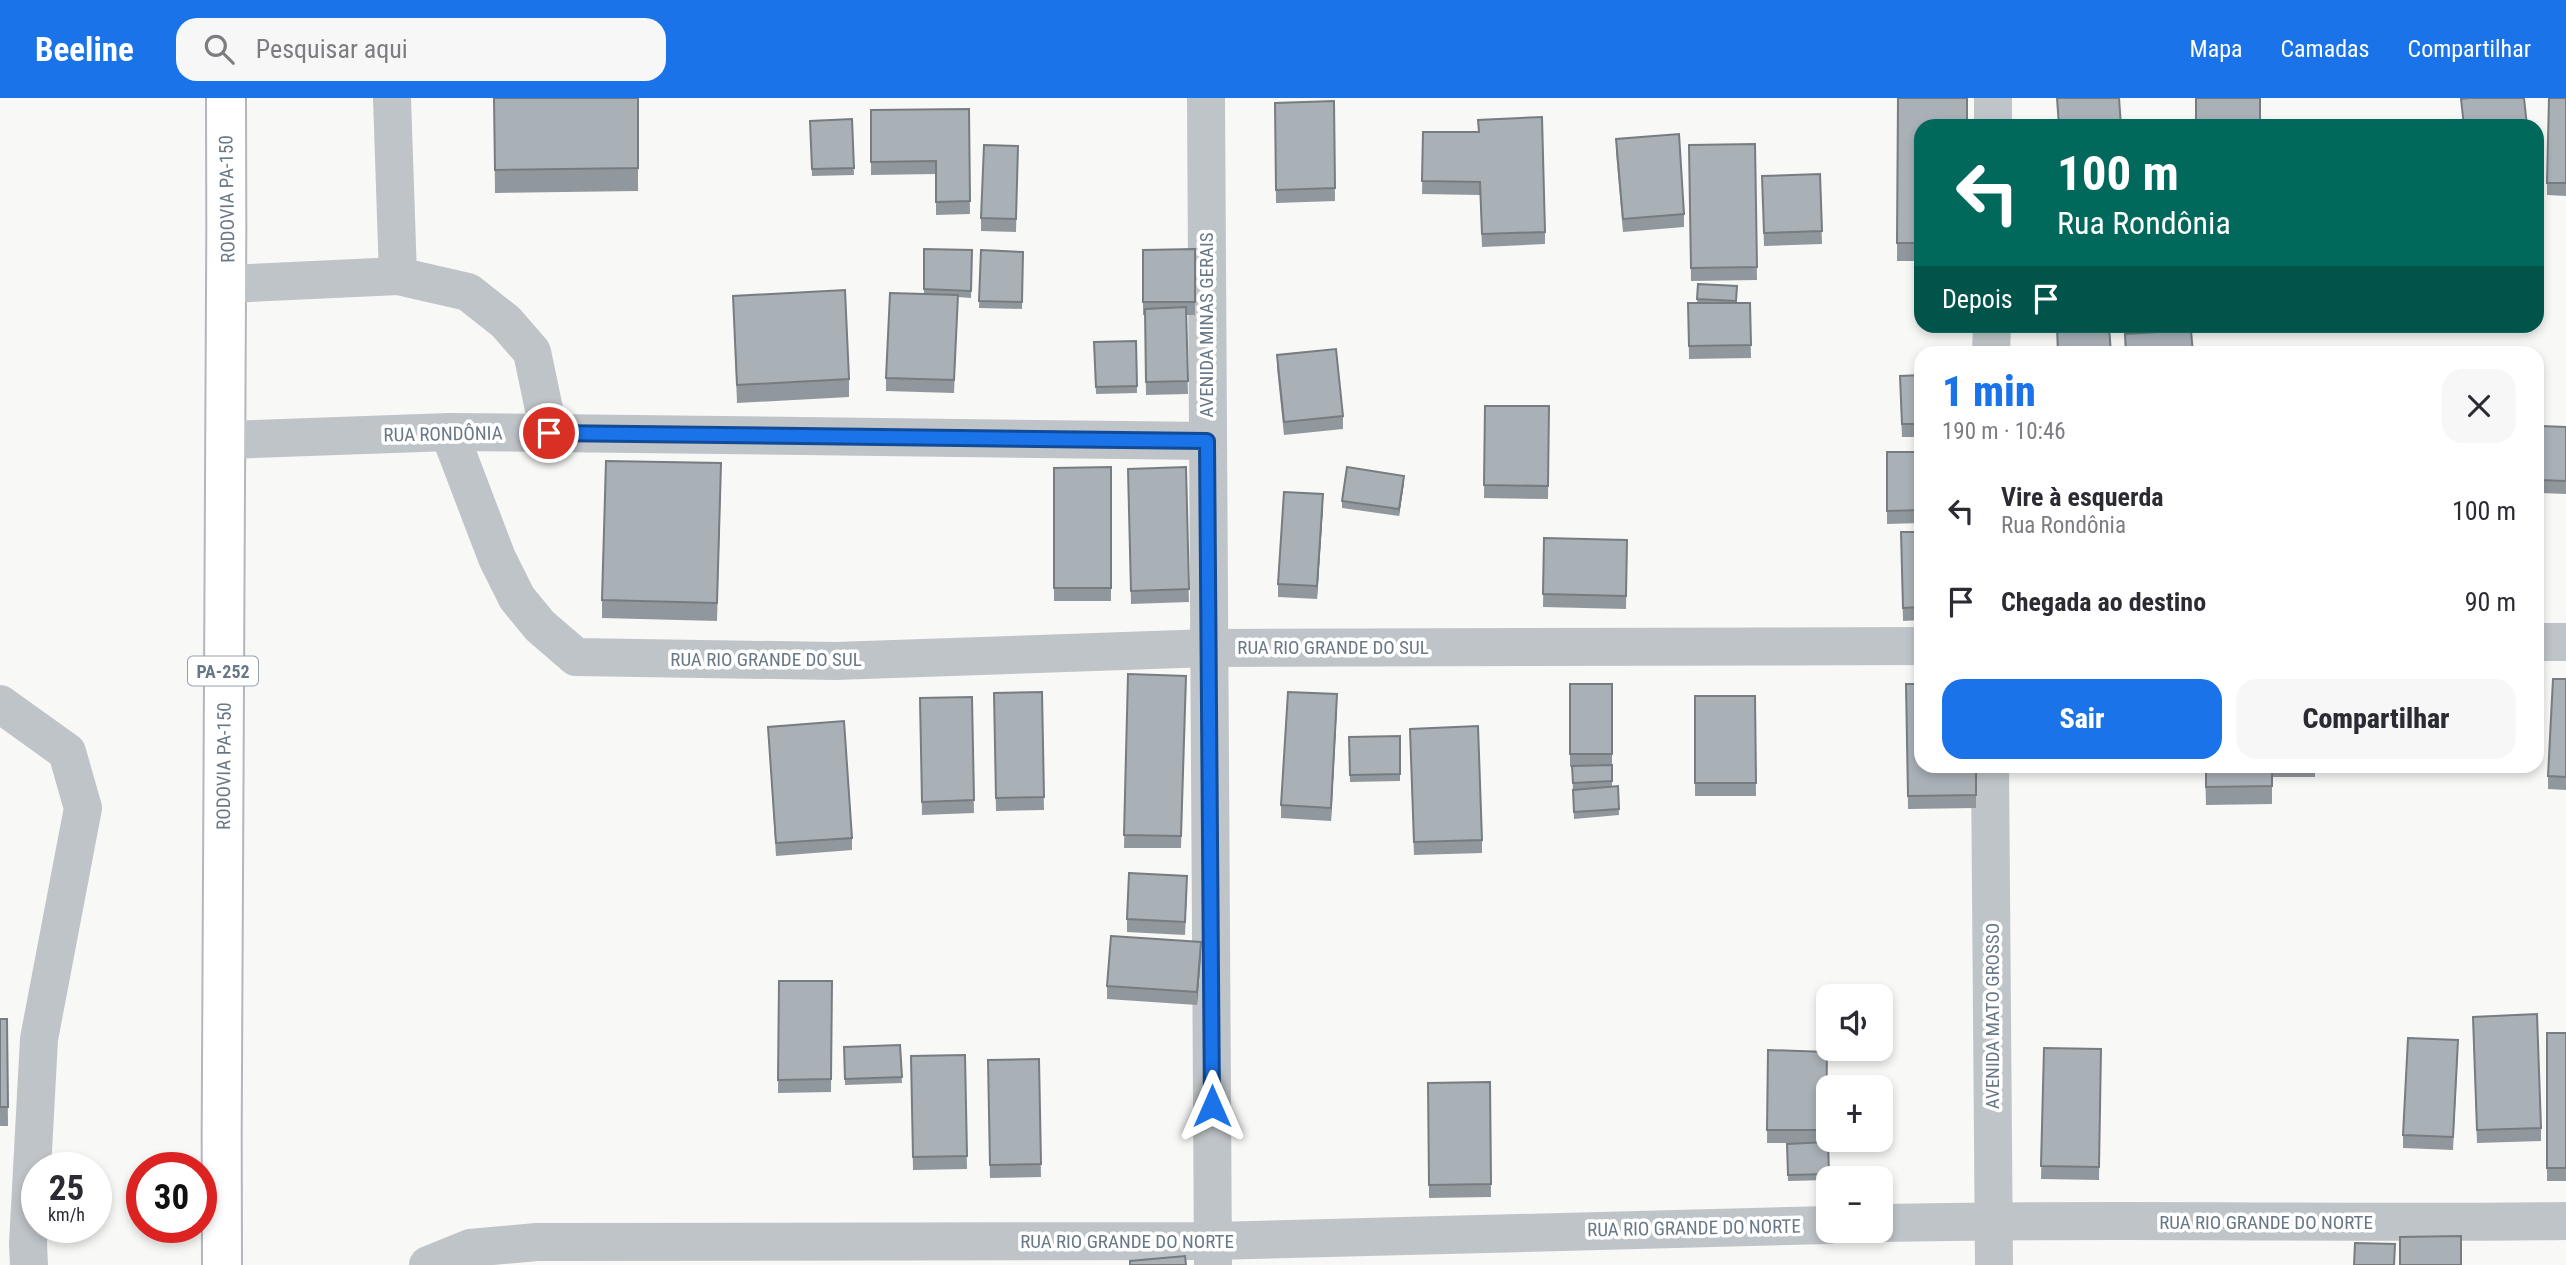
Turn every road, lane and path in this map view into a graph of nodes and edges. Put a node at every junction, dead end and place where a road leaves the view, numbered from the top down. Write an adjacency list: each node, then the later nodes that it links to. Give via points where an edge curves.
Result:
1 (226, 98): 7 (highway, RODOVIA PA-150 / PA-252)
2 (392, 98): 6 (street)
3 (1206, 98): 11 (street, AVENIDA MINAS GERAIS)
4 (1993, 98): 5 (street)
5 (1993, 119)
6 (398, 276): 7 (street); 9 (street, via 468,292 506,322 532,352)
7 (228, 284): 10 (highway, RODOVIA PA-150 / PA-252)
8 (449, 432): 9 (street, RUA RONDÔNIA); 10 (street, RUA RONDÔNIA); 15 (street, RUA RIO GRANDE DO SUL, via 517,598 540,626 576,657 835,661)
9 (549, 433): 11 (street, RUA RONDÔNIA)
10 (226, 440): 24 (highway, RODOVIA PA-150 / PA-252)
11 (1207, 441): 15 (street, AVENIDA MINAS GERAIS)
12 (2544, 642): 13 (street)
13 (2566, 642)
14 (1914, 646): 15 (street, RUA RIO GRANDE DO SUL)
15 (1210, 648): 23 (street, AVENIDA MINAS GERAIS)
16 (0, 704): 22 (street, via 67,752 83,808 39,1039)
17 (1990, 773): 18 (street, AVENIDA MATO GROSSO)
18 (1993, 1221): 19 (street, RUA RIO GRANDE DO NORTE); 20 (street, RUA RIO GRANDE DO NORTE); 26 (street, AVENIDA MATO GROSSO)
19 (2566, 1221)
20 (1893, 1223)
21 (1816, 1226): 23 (street, RUA RIO GRANDE DO NORTE)
22 (19, 1251)
23 (1213, 1253): 25 (street, RUA RIO GRANDE DO NORTE, via 537,1242 470,1248)
24 (222, 1265)
25 (428, 1265)
26 (1994, 1265)

